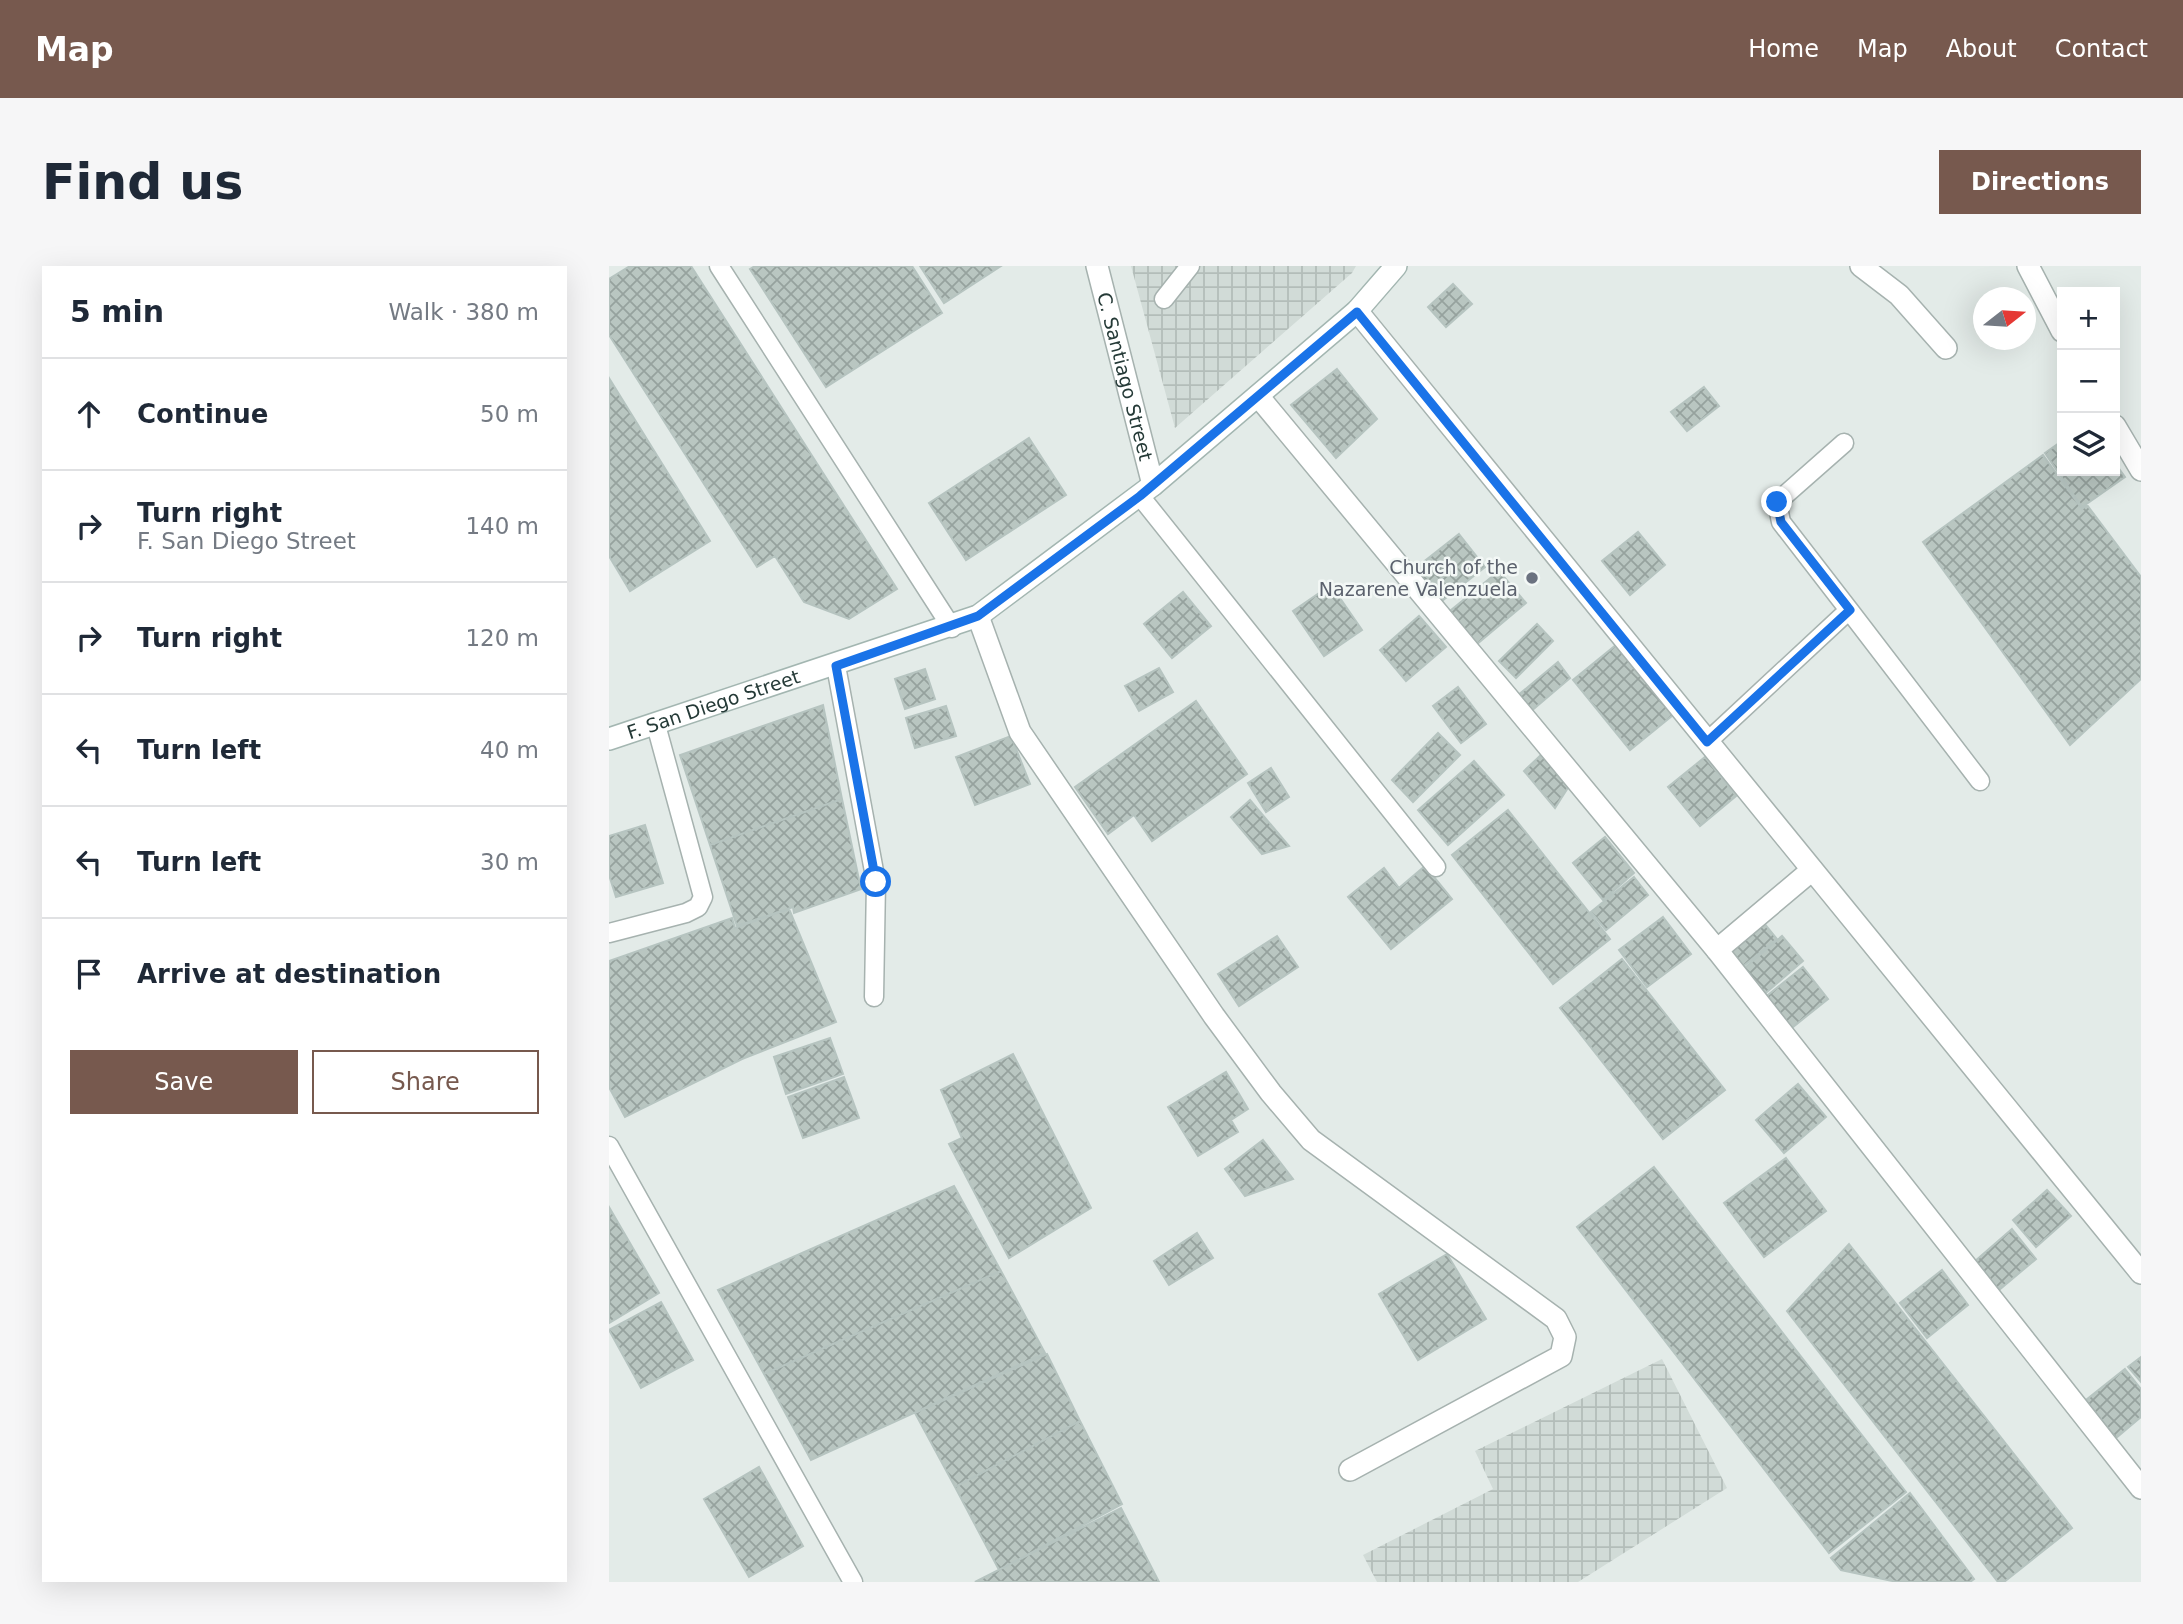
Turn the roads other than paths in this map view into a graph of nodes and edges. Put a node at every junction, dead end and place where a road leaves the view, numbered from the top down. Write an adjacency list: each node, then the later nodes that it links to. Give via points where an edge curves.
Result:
1 (719, 266): 18 (lane)
2 (1097, 266): 15 (street, C. Santiago Street)
3 (1190, 266): 7 (lane)
4 (1396, 266): 8 (street, F. San Diego Street)
5 (1861, 266): 10 (street, via 1899,295)
6 (2028, 266): 9 (street)
7 (1164, 299)
8 (1357, 312): 11 (street, F. San Diego Street); 22 (street)
9 (2057, 321)
10 (1946, 348)
11 (1258, 396): 15 (street, F. San Diego Street); 27 (street)
12 (2120, 434): 14 (street)
13 (1844, 443): 16 (lane, via 1777,502 1781,522)
14 (2141, 470)
15 (1147, 490): 17 (street, F. San Diego Street); 24 (lane)
16 (1850, 610): 22 (lane); 23 (lane)
17 (978, 616): 18 (street, F. San Diego Street); 31 (street, via 1020,732 1271,1093 1311,1140 1556,1319 1565,1338 1561,1356)
18 (952, 628): 19 (street, F. San Diego Street)
19 (836, 666): 20 (street, F. San Diego Street); 28 (lane, via 876,882)
20 (656, 725): 21 (street, F. San Diego Street); 26 (lane, via 703,897 698,907 687,913)
21 (609, 738)
22 (1707, 742): 25 (street)
23 (1980, 781)
24 (1436, 867)
25 (1812, 870): 27 (street); 30 (street)
26 (609, 933)
27 (1717, 950): 32 (street)
28 (874, 997)
29 (609, 1146): 33 (lane)
30 (2141, 1273)
31 (1350, 1469)
32 (2141, 1488)
33 (853, 1582)

